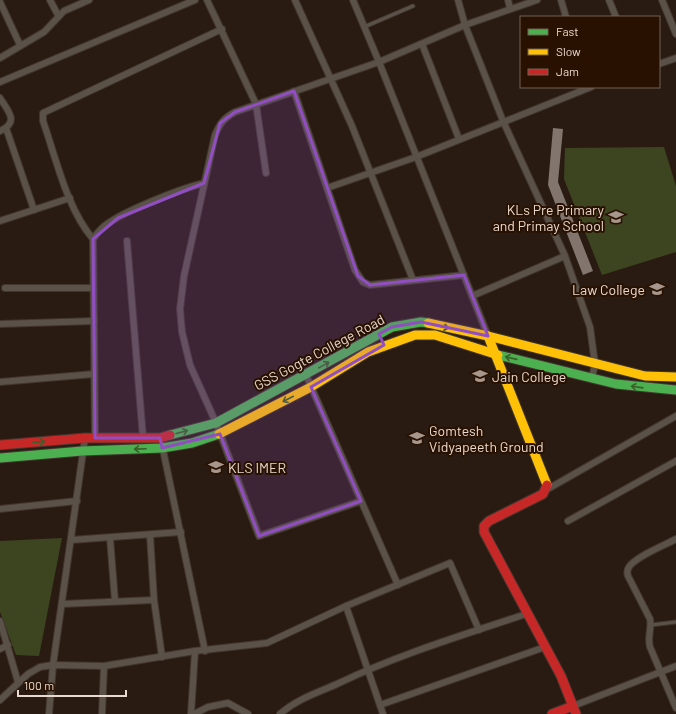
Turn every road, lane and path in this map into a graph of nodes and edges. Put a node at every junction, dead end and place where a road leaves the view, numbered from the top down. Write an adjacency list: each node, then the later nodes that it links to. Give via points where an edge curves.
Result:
1 (50, 0): 16 (street)
2 (89, 0): 16 (street)
3 (195, 0): 30 (street)
4 (207, 0): 21 (street)
5 (295, 0): 29 (street)
6 (353, 0): 20 (street)
7 (458, 0): 19 (street)
8 (508, 0): 15 (street)
9 (537, 0): 15 (street)
10 (561, 0): 17 (street)
11 (609, 0): 18 (street)
12 (662, 0): 22 (street)
13 (0, 2): 24 (street)
14 (413, 6): 20 (lane)
15 (510, 8): 19 (street)
16 (58, 15): 24 (street, via 50,28)
17 (566, 16)
18 (616, 16)
19 (465, 25): 23 (street); 35 (street)
20 (364, 27): 27 (street)
21 (222, 30): 34 (street); 44 (street, via 43,113 43,121)
22 (676, 34)
23 (422, 44): 27 (street); 38 (street)
24 (20, 45): 25 (street)
25 (0, 58)
26 (676, 58): 28 (street)
27 (380, 62): 29 (street); 39 (street)
28 (660, 64)
29 (330, 79): 32 (street); 41 (street)
30 (0, 82)
31 (587, 88): 35 (street)
32 (294, 91): 34 (street); 43 (street)
33 (0, 98): 36 (street, via 11,115 10,124)
34 (256, 104): 40 (street); 42 (street, via 226,117 220,123)
35 (503, 121): 38 (street); 49 (street)
36 (6, 128): 37 (street); 45 (street)
37 (0, 131)
38 (459, 139): 39 (street)
39 (416, 157): 41 (street); 50 (street)
40 (266, 173)
41 (370, 174): 43 (street); 51 (street)
42 (204, 183): 47 (street, via 187,187 118,218 101,228); 70 (street, via 184,276 180,309 182,332 190,365)
43 (327, 188): 51 (street, via 355,270 363,282 370,286)
44 (70, 198): 45 (street); 47 (street, via 86,231)
45 (34, 210): 46 (street)
46 (0, 221)
47 (93, 239): 53 (street)
48 (127, 241): 74 (street)
49 (565, 256): 54 (street); 61 (street, via 590,327)
50 (464, 275): 51 (street); 54 (street)
51 (413, 280)
52 (5, 288): 53 (street)
53 (92, 288): 55 (street)
54 (472, 296): 58 (street)
55 (94, 321): 56 (street); 62 (street)
56 (0, 324)
57 (379, 334): 58 (main road, GSS Gogte College Road, one-way to 58, via 392,327 421,322); 59 (main road); 63 (main road, GSS Gogte College Road, one-way to 57)
58 (488, 336): 60 (main road); 61 (main road, GSS Gogte College Road)
59 (384, 345): 60 (main road, via 404,337 423,334 435,335); 67 (main road)
60 (495, 354): 65 (main road, one-way to 60); 81 (main road, via 547,486)
61 (595, 364): 64 (main road, GSS Gogte College Road, via 645,376); 65 (street)
62 (94, 374): 66 (street); 73 (street)
63 (306, 375): 67 (street); 70 (main road, GSS Gogte College Road)
64 (676, 377)
65 (592, 378): 68 (main road, one-way to 65, via 646,388)
66 (0, 382)
67 (311, 387): 71 (main road, one-way to 71); 83 (street)
68 (676, 390)
69 (676, 416): 81 (street)
70 (216, 423): 71 (street); 75 (main road, GSS Gogte College Road, one-way to 70)
71 (220, 434): 77 (main road, via 192,443); 83 (street, via 258,536)
72 (85, 438): 73 (main road, GSS Gogte College Road); 76 (main road, GSS Gogte College Road, one-way to 72); 78 (street)
73 (96, 438): 74 (main road, GSS Gogte College Road)
74 (143, 438): 75 (main road, GSS Gogte College Road)
75 (160, 438): 77 (street)
76 (0, 445)
77 (162, 448): 78 (main road, one-way to 78); 86 (street)
78 (82, 451): 79 (main road); 82 (street)
79 (0, 458)
80 (676, 461): 85 (street)
81 (546, 490): 96 (main road, via 484,526 488,542)
82 (77, 501): 84 (street); 90 (street)
83 (361, 501): 91 (street)
84 (0, 509)
85 (568, 521)
86 (181, 532): 87 (street); 105 (street)
87 (150, 535): 88 (street); 92 (street)
88 (110, 538): 90 (street); 93 (street)
89 (676, 539): 99 (street, via 636,560 627,570)
90 (71, 540): 94 (street)
91 (398, 584): 95 (street); 100 (street, via 450,564)
92 (154, 600): 93 (street); 106 (street)
93 (114, 601): 94 (street)
94 (62, 604): 107 (street)
95 (346, 606): 105 (street, via 268,643); 110 (street)
96 (526, 614): 100 (street); 102 (main road)
97 (0, 621): 101 (street)
98 (676, 622): 99 (lane)
99 (651, 625): 111 (street, via 648,640)
100 (479, 630): 110 (street)
101 (8, 645): 103 (street); 112 (street)
102 (545, 647): 114 (street); 116 (main road)
103 (0, 649)
104 (195, 651): 105 (street); 106 (street); 119 (street)
105 (205, 651)
106 (162, 657): 108 (street)
107 (53, 665): 108 (street); 112 (street, via 40,667); 117 (street)
108 (104, 666): 118 (street)
109 (676, 666): 111 (street)
110 (368, 669): 114 (street); 121 (street, via 302,698)
111 (661, 673): 115 (street); 116 (street)
112 (18, 682): 113 (street)
113 (0, 700)
114 (380, 705): 122 (street)
115 (676, 708)
116 (575, 710): 123 (main road)
117 (49, 714)
118 (102, 714)
119 (192, 714): 120 (street, via 208,707 228,703)
120 (248, 714)
121 (280, 714)
122 (383, 714)
123 (552, 714)

